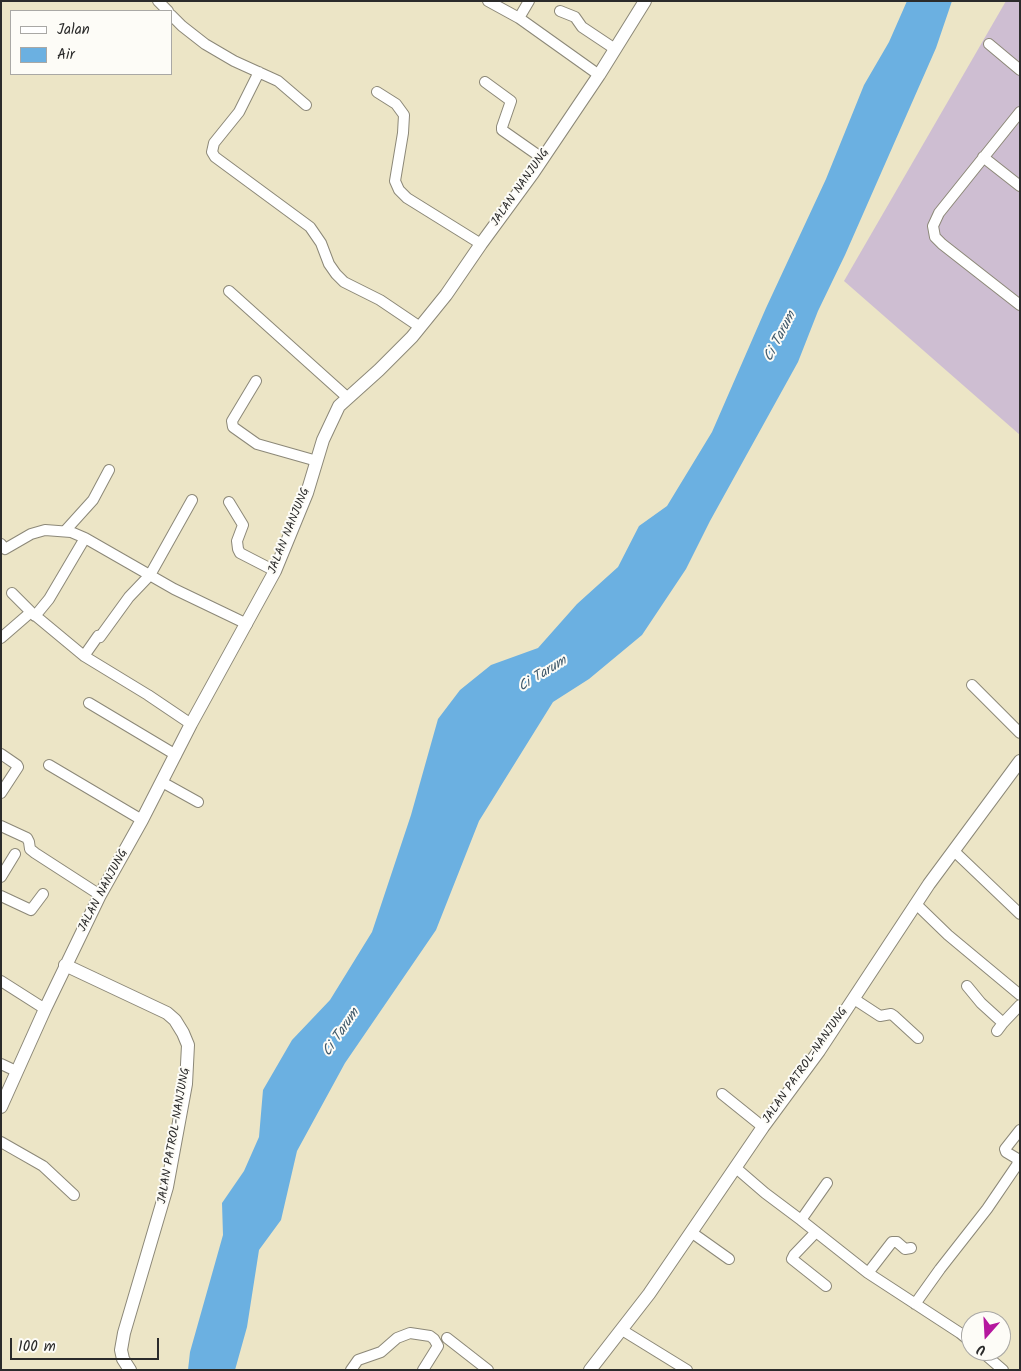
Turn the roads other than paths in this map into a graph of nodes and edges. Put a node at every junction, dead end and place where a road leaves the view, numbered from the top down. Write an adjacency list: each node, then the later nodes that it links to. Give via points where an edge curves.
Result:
1 (158, 1): 5 (street)
2 (488, 1): 8 (street)
3 (529, 1): 8 (street)
4 (645, 1): 10 (main road, JALAN NANJUNG)
5 (167, 10)
6 (560, 11): 10 (street, via 575,17 582,27)
7 (172, 16): 12 (street, via 205,44 234,62)
8 (519, 18): 13 (street)
9 (989, 44): 11 (street)
10 (615, 49): 13 (main road, JALAN NANJUNG)
11 (1020, 70)
12 (260, 72): 16 (street, via 278,81); 24 (street, via 240,112 214,143 212,152 215,157 310,227 329,264 344,282 380,300)
13 (599, 75): 19 (main road, JALAN NANJUNG)
14 (485, 82): 19 (street, via 512,101 501,129)
15 (377, 92): 21 (street, via 396,104 404,115 395,181 399,190)
16 (306, 106)
17 (1020, 112): 18 (street)
18 (984, 157): 20 (street); 23 (street, via 939,213 933,226 935,236)
19 (542, 158): 21 (main road, JALAN NANJUNG)
20 (1020, 186)
21 (481, 244): 24 (main road, JALAN NANJUNG)
22 (229, 291): 26 (street)
23 (1020, 305)
24 (420, 327): 26 (main road, JALAN NANJUNG)
25 (256, 381): 27 (street, via 232,421 233,428 257,444)
26 (348, 398): 27 (main road, JALAN NANJUNG, via 339,406)
27 (317, 461): 34 (main road, JALAN NANJUNG)
28 (109, 470): 31 (street, via 93,500)
29 (192, 500): 35 (street)
30 (230, 502): 34 (street, via 242,525 238,550)
31 (65, 531): 32 (street); 33 (street, via 45,530)
32 (85, 538): 35 (street); 37 (street, via 49,599)
33 (2, 548)
34 (275, 571): 38 (main road, JALAN NANJUNG)
35 (150, 575): 38 (street); 40 (street)
36 (12, 594): 37 (street)
37 (33, 614): 39 (street); 40 (street)
38 (246, 624): 43 (main road, JALAN NANJUNG)
39 (1, 638)
40 (84, 656): 43 (street)
41 (972, 685): 44 (street)
42 (88, 703): 46 (street)
43 (191, 724): 46 (main road, JALAN NANJUNG)
44 (1020, 733)
45 (1, 754): 50 (street, via 18,767)
46 (176, 755): 49 (main road, JALAN NANJUNG)
47 (1020, 761): 54 (main road, JALAN PATROL-NANJUNG)
48 (49, 766): 52 (street)
49 (162, 782): 51 (street); 52 (main road, JALAN NANJUNG)
50 (1, 793)
51 (198, 802)
52 (142, 820): 58 (main road, JALAN NANJUNG)
53 (1, 826): 58 (street, via 27,838 30,849 35,853)
54 (954, 851): 60 (main road, JALAN PATROL-NANJUNG); 61 (street)
55 (15, 854): 56 (street)
56 (1, 877)
57 (43, 894): 59 (street, via 31,910)
58 (100, 895): 62 (main road, JALAN NANJUNG)
59 (1, 896)
60 (916, 904): 65 (street); 66 (main road, JALAN PATROL-NANJUNG)
61 (1020, 914)
62 (65, 965): 68 (main road, JALAN NANJUNG); 92 (main road, JALAN PATROL-NANJUNG, via 167,1013 175,1020 188,1045 186,1084 167,1187 124,1333 123,1359)
63 (1, 981): 68 (street)
64 (967, 986): 67 (street, via 1000,1027)
65 (1020, 995)
66 (854, 999): 69 (street, via 880,1016 891,1014); 74 (main road, JALAN PATROL-NANJUNG)
67 (1020, 1005)
68 (44, 1009): 71 (main road, JALAN NANJUNG)
69 (918, 1038)
70 (1, 1064): 71 (street)
71 (16, 1071): 73 (main road, JALAN NANJUNG)
72 (722, 1094): 74 (street)
73 (1, 1107)
74 (763, 1128): 77 (main road, JALAN PATROL-NANJUNG)
75 (1020, 1130): 87 (street, via 1005,1149 1016,1158 1017,1165)
76 (1, 1142): 79 (street, via 43,1166)
77 (736, 1168): 80 (street); 81 (main road, JALAN PATROL-NANJUNG)
78 (827, 1183): 80 (street)
79 (74, 1196)
80 (801, 1220): 82 (street)
81 (691, 1232): 84 (street); 88 (main road, JALAN PATROL-NANJUNG)
82 (816, 1232): 85 (street); 86 (street, via 792,1259)
83 (911, 1248): 85 (street, via 905,1249 892,1242)
84 (729, 1259)
85 (868, 1273): 87 (street)
86 (826, 1286)
87 (915, 1304): 89 (street)
88 (622, 1330): 96 (main road, JALAN PATROL-NANJUNG); 97 (street)
89 (961, 1334)
90 (447, 1338): 95 (street)
91 (993, 1361): 98 (street)
92 (130, 1370)
93 (351, 1370): 94 (street, via 358,1360 381,1352 397,1338 410,1333 430,1336 438,1346)
94 (423, 1370)
95 (488, 1370)
96 (590, 1370)
97 (687, 1370)
98 (1003, 1370)

